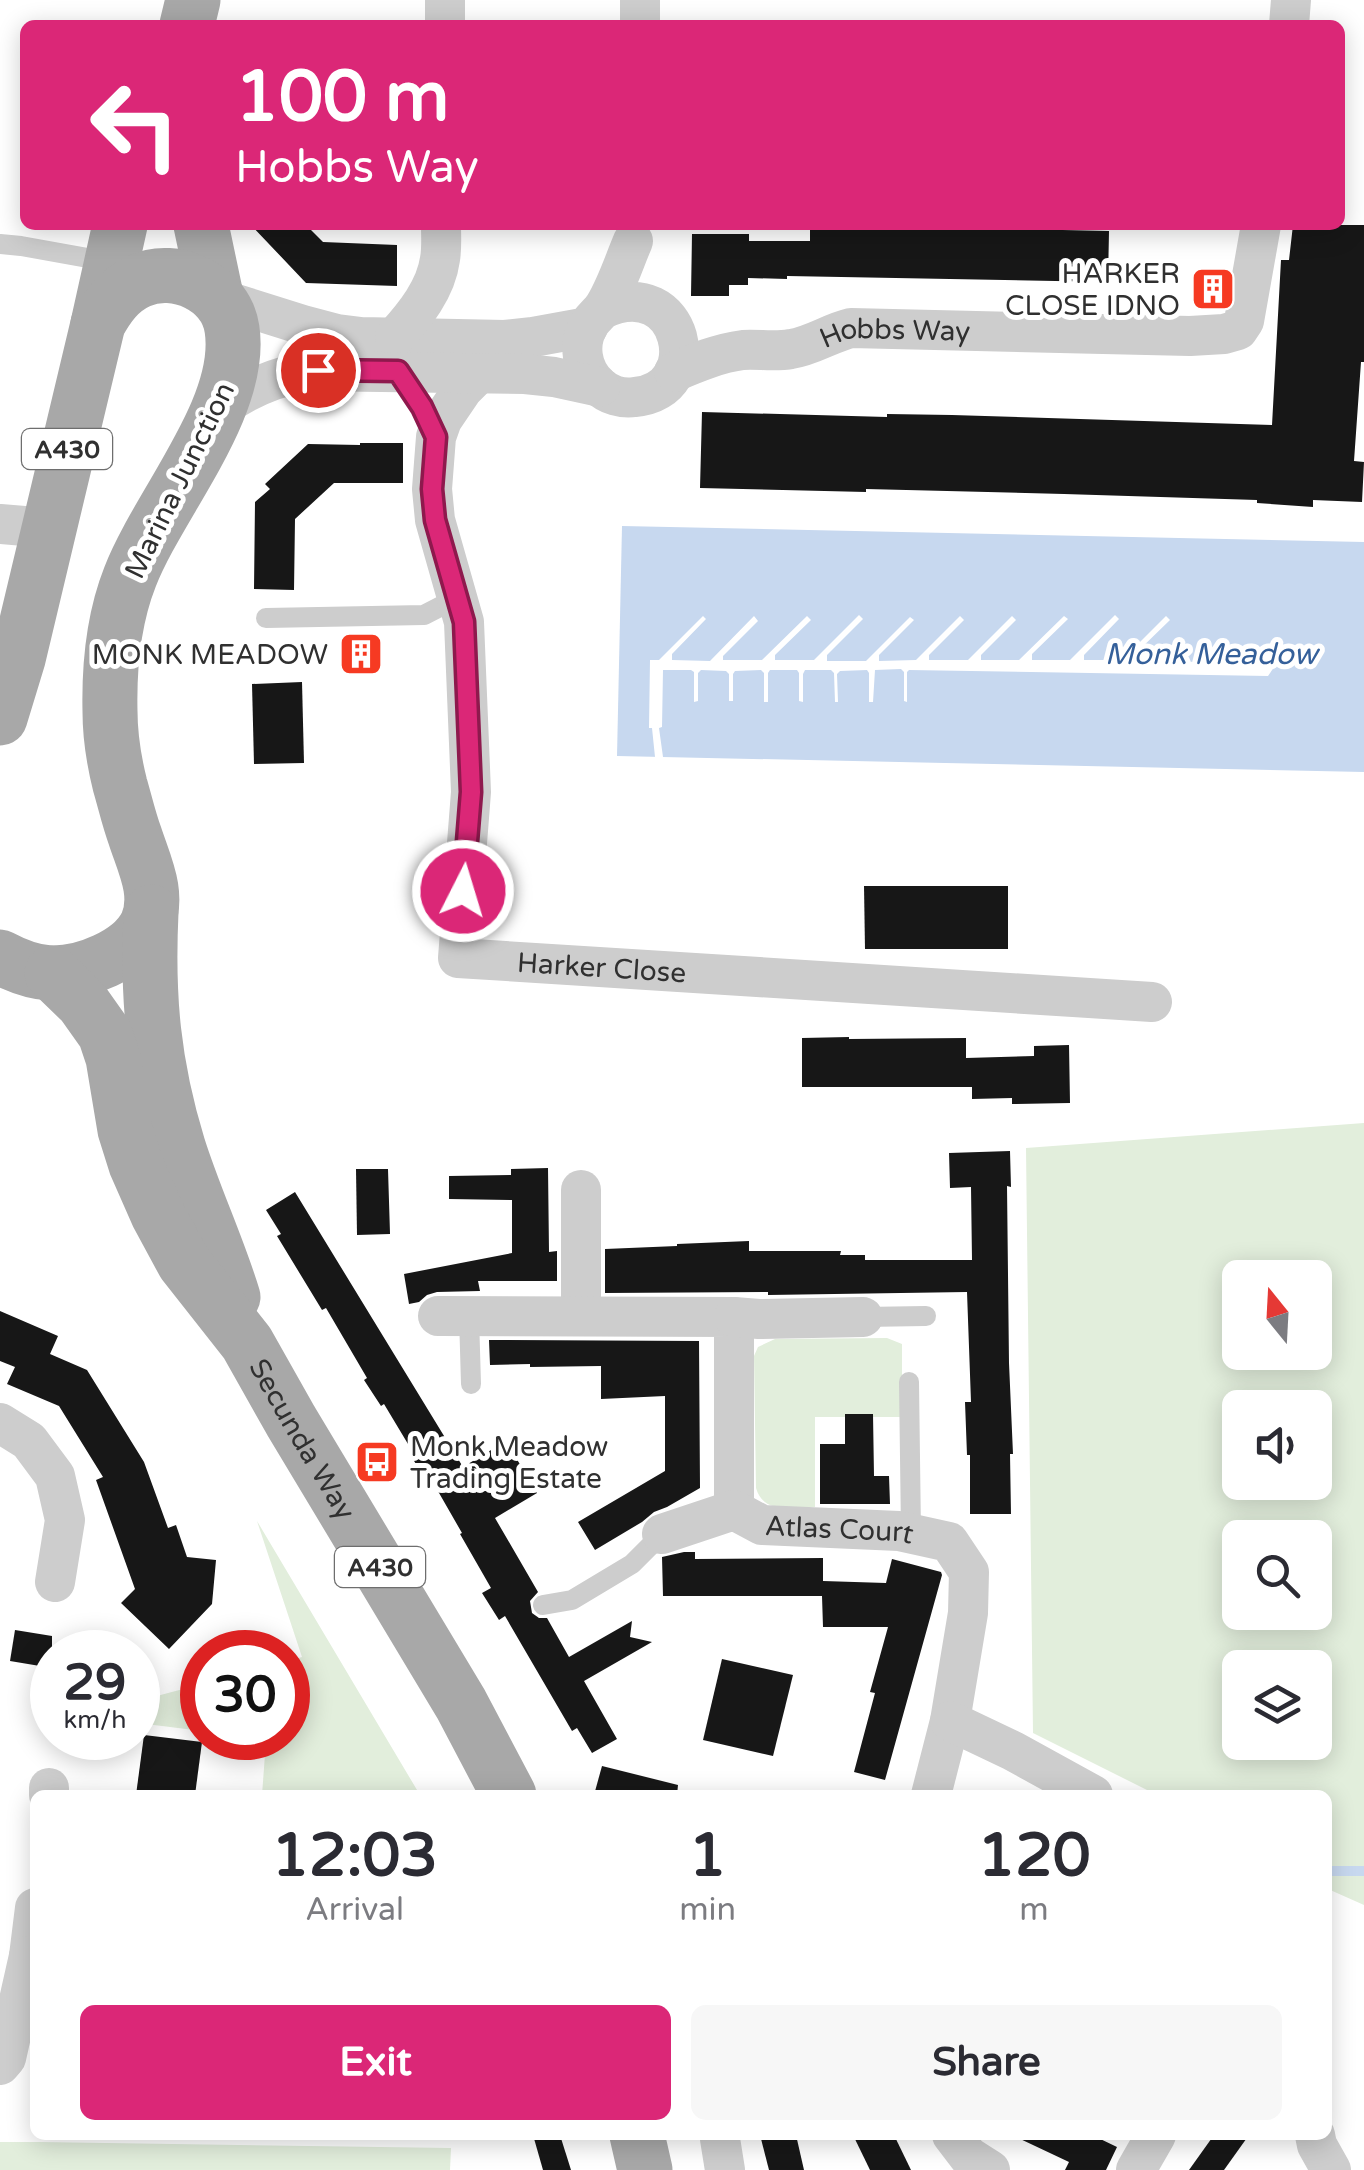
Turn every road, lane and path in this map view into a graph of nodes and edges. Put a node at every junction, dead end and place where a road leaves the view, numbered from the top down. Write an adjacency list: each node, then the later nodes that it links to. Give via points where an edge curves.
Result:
1 (201, 230): 7 (main road, Marina Junction)
2 (1260, 230): 11 (street, Hobbs Way, via 1244,320 1224,334 851,328 788,350)
3 (633, 233): 8 (street); 9 (street)
4 (440, 243): 12 (street, via 426,298); 13 (street, via 458,310)
5 (0, 244): 6 (lane)
6 (116, 244): 10 (main road, A430)
7 (196, 274): 10 (main road, A430, via 139,281 119,294); 12 (street); 16 (main road, Marina Junction / A430, via 232,324 234,357)
8 (664, 314): 9 (street, via 630,300); 11 (street, Hobbs Way); 14 (street, via 680,344)
9 (596, 318): 13 (street); 15 (street, via 582,342 589,374)
10 (98, 324): 18 (main road, A430)
11 (743, 350): 14 (street, Hobbs Way)
12 (396, 354): 13 (street); 16 (street, via 286,375); 17 (street)
13 (480, 356): 15 (street); 17 (street, Harker Close)
14 (674, 372): 15 (street, via 639,397)
15 (600, 387)
16 (218, 409): 22 (main road, Marina Junction / A430, via 131,574 110,663 114,760 151,886)
17 (436, 437): 19 (street, Harker Close, via 435,520)
18 (24, 526): 21 (main road, A430, via 18,659)
19 (457, 598): 20 (lane, via 424,615); 25 (street, Harker Close, via 464,622 471,792 458,958)
20 (266, 618)
21 (0, 718)
22 (150, 912): 24 (main road, via 138,938 110,958); 32 (main road, Secunda Way / A430, via 150,1006 162,1088)
23 (0, 957): 24 (main road, A430)
24 (52, 973): 32 (main road, Secunda Way / A430, via 105,1034 136,1165 184,1264)
25 (1152, 1002)
26 (581, 1190): 28 (street)
27 (453, 1316): 28 (street); 34 (lane)
28 (581, 1316): 30 (street)
29 (926, 1316): 31 (lane)
30 (734, 1317): 31 (street); 36 (street)
31 (862, 1318)
32 (247, 1342): 42 (main road, Secunda Way / A430)
33 (909, 1382): 37 (lane)
34 (471, 1384)
35 (0, 1424): 39 (street, via 29,1441 55,1476 65,1520)
36 (734, 1510): 37 (street, Atlas Court, via 762,1525); 38 (street, Atlas Court)
37 (911, 1533): 41 (street, Atlas Court, via 949,1542 969,1572)
38 (662, 1534): 40 (lane, via 632,1564 572,1600)
39 (55, 1582)
40 (542, 1605)
41 (950, 1720): 43 (street, Atlas Court); 44 (street)
42 (505, 1790)
43 (932, 1790)
44 (1083, 1790)
45 (30, 1964): 46 (street)
46 (0, 2066)
47 (638, 2140): 51 (main road)
48 (956, 2140): 52 (street)
49 (1153, 2140): 53 (street)
50 (1316, 2140): 54 (street)
51 (645, 2170)
52 (990, 2170)
53 (1136, 2170)
54 (1331, 2170)

